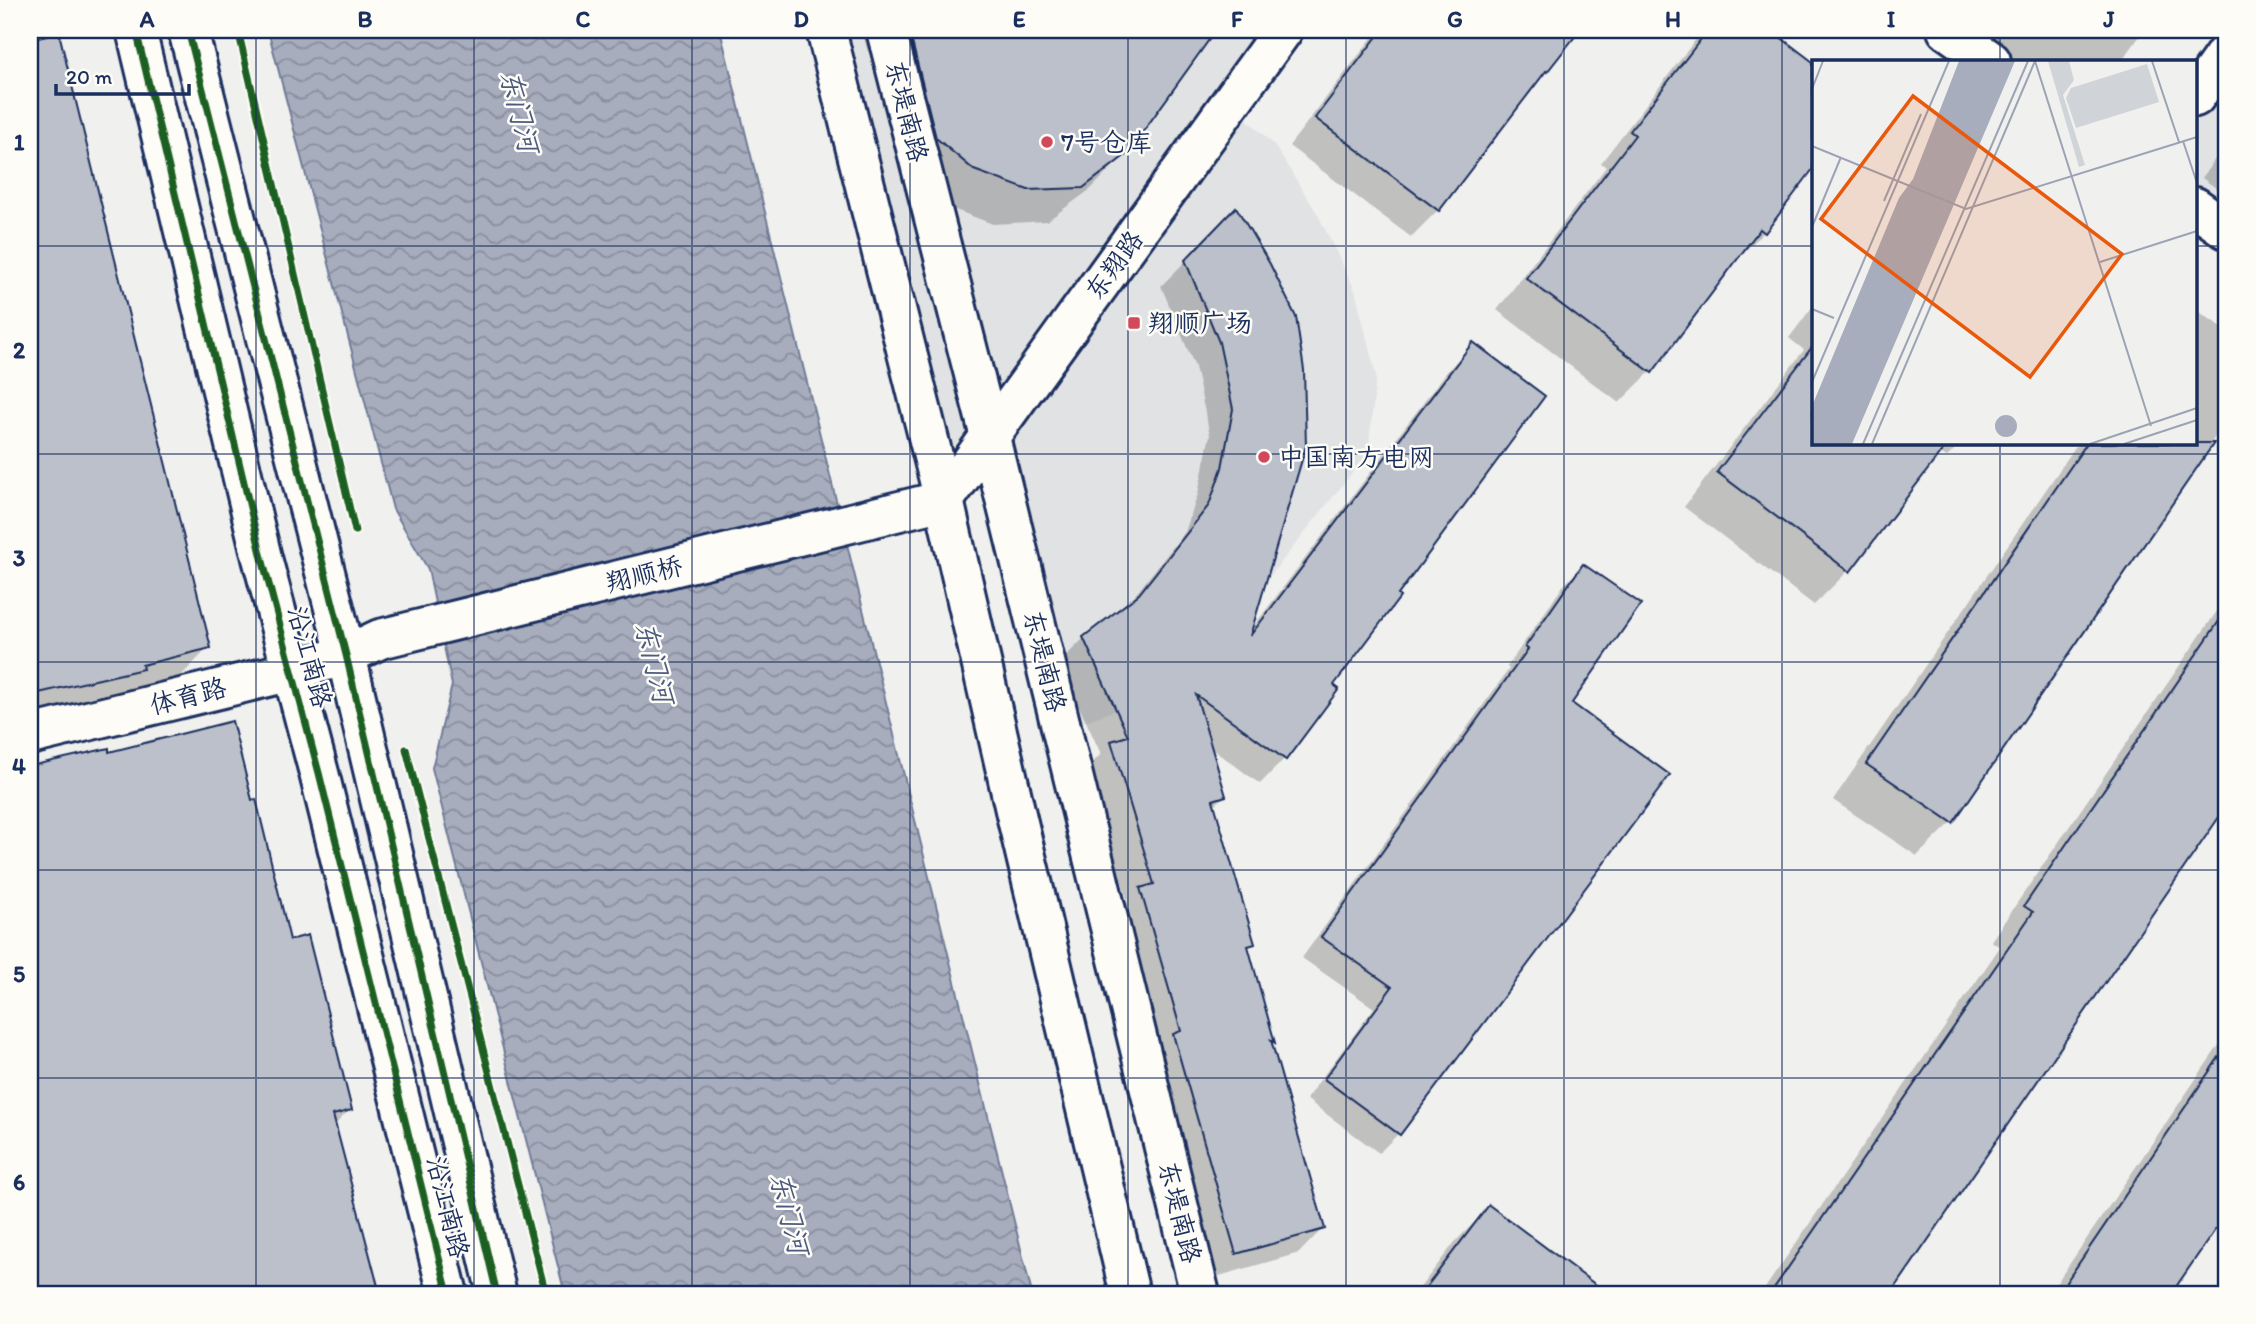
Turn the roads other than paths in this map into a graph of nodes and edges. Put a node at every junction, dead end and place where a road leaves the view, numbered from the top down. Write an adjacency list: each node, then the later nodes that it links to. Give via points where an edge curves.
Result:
1 (136, 30): 15 (main road, 沿江南路)
2 (188, 30): 14 (main road, 沿江南路)
3 (826, 30): 13 (main road)
4 (886, 30): 12 (main road, 东堤南路)
5 (1283, 30): 12 (main road, 东翔路)
6 (1947, 30): 8 (main road)
7 (2226, 52): 9 (main road)
8 (1990, 60)
9 (2196, 96)
10 (2196, 208): 11 (main road)
11 (2226, 229)
12 (990, 437): 13 (main road, 东翔路); 20 (main road, 东堤南路)
13 (944, 500): 14 (main road, 翔顺桥, via 380,639); 19 (main road)
14 (345, 655): 15 (main road, 体育路); 18 (main road, 沿江南路)
15 (292, 671): 16 (main road, 体育路); 17 (main road, 沿江南路)
16 (30, 735)
17 (448, 1294)
18 (497, 1294)
19 (1130, 1294)
20 (1200, 1294)

